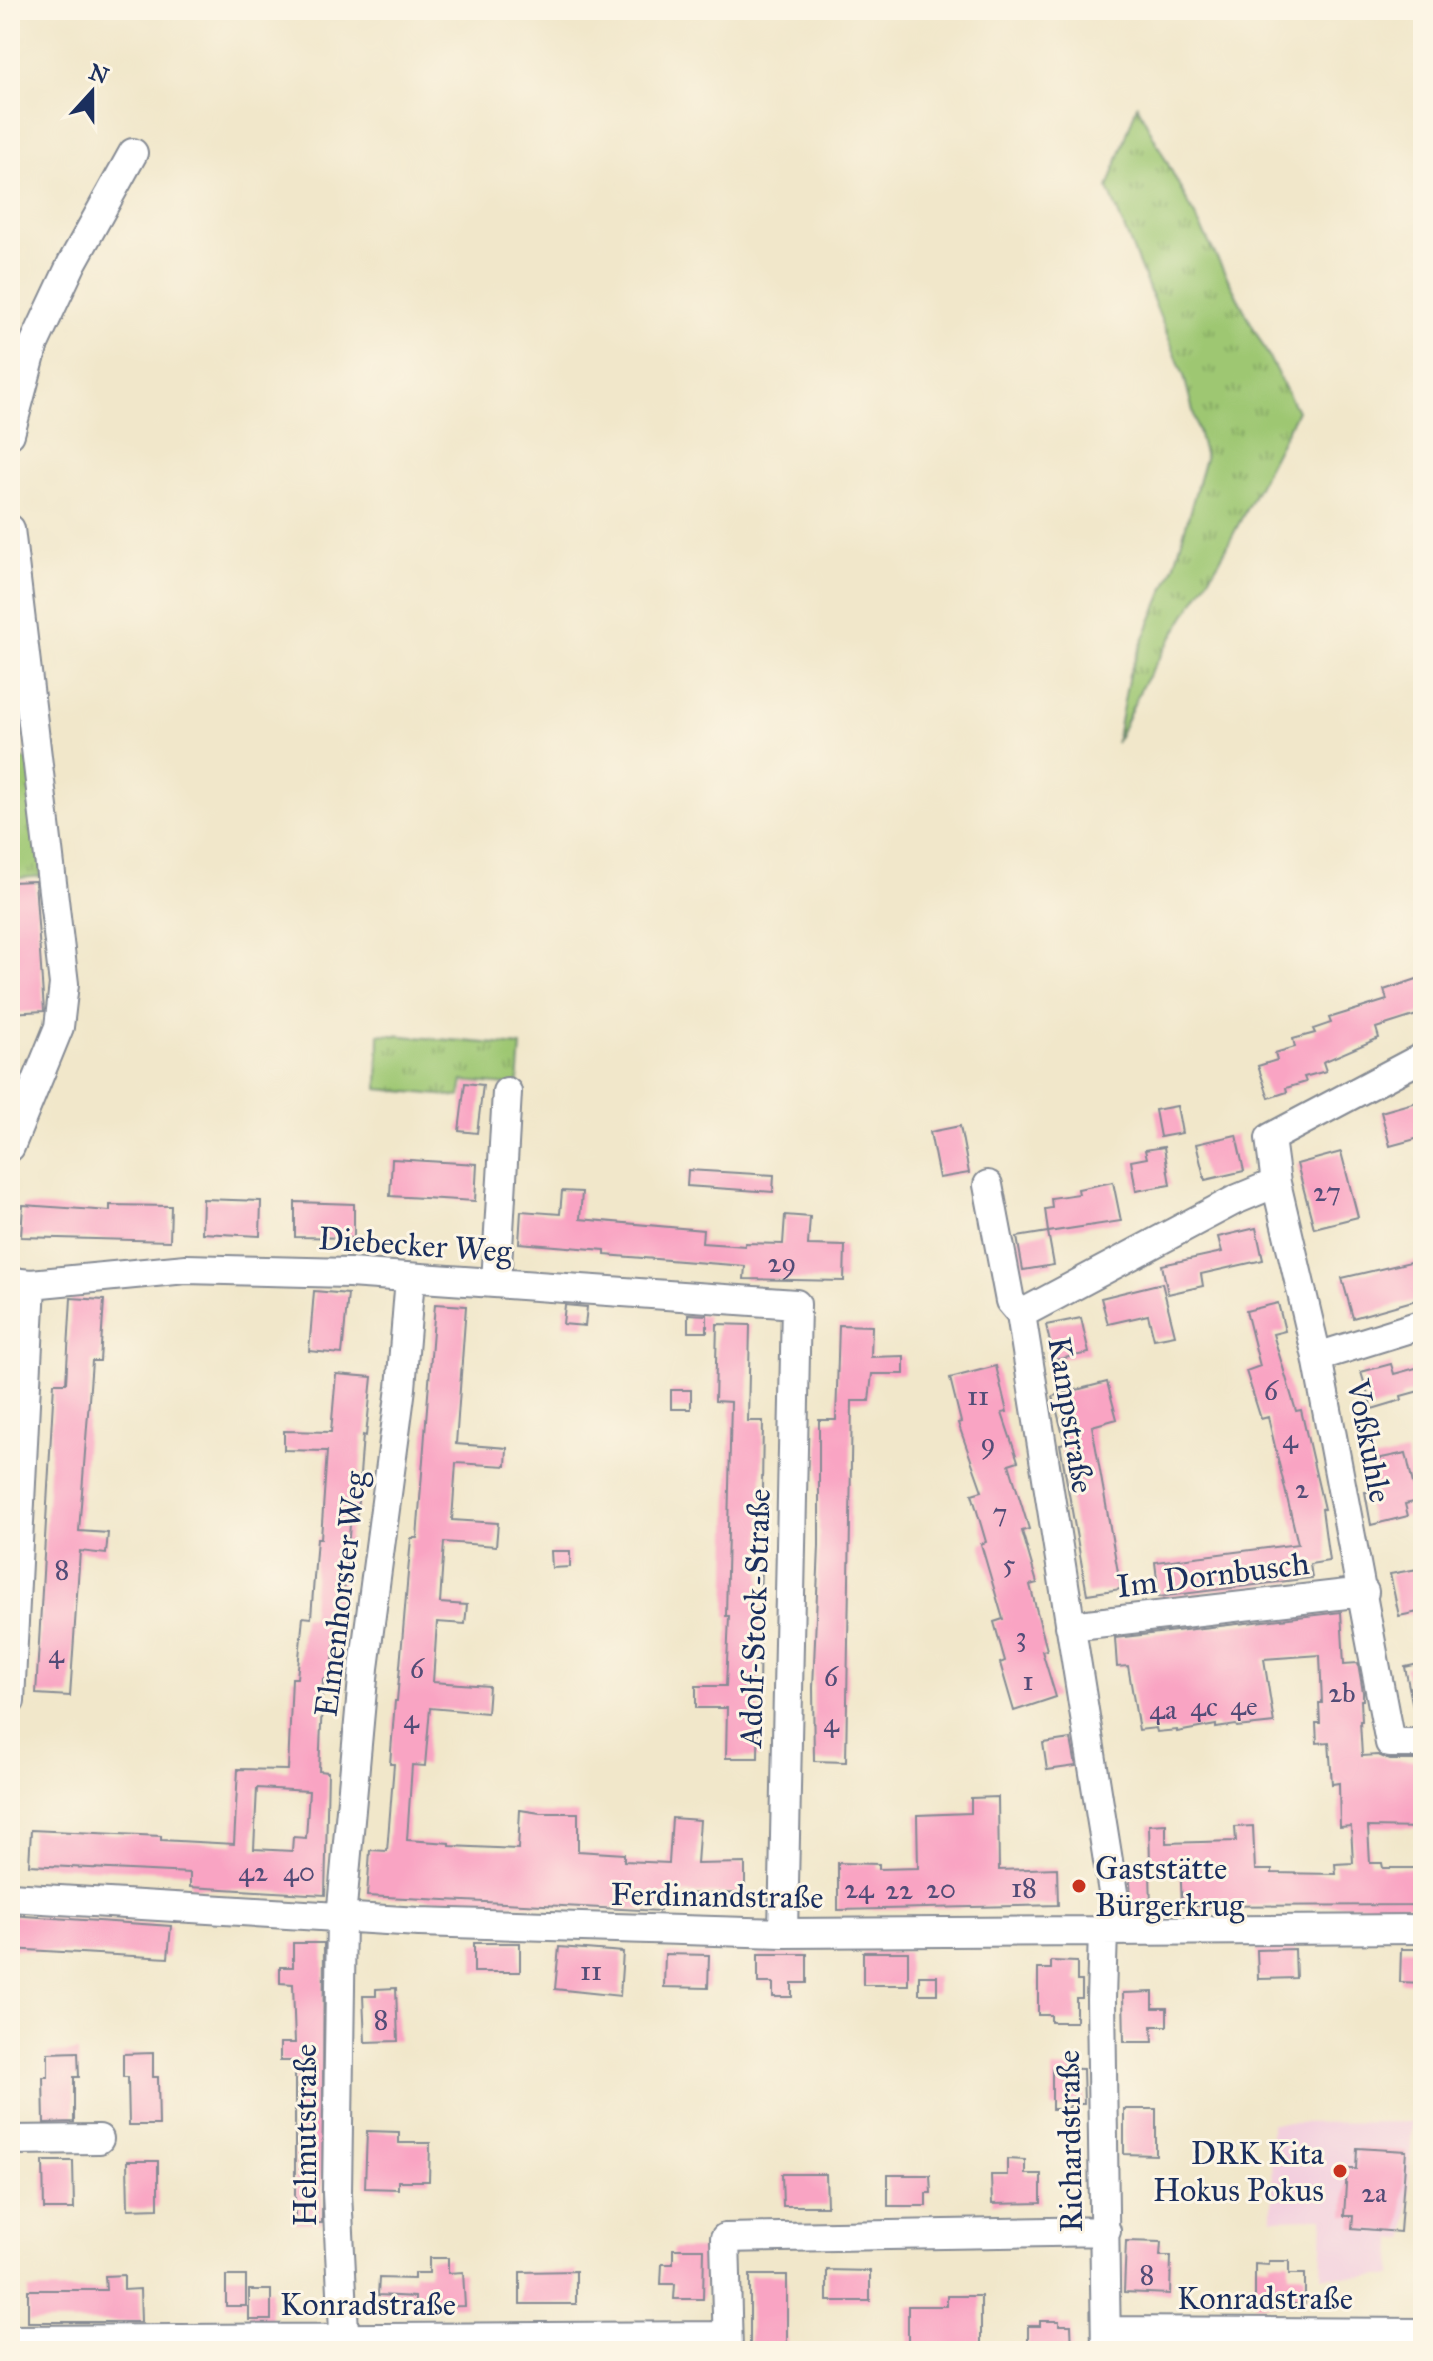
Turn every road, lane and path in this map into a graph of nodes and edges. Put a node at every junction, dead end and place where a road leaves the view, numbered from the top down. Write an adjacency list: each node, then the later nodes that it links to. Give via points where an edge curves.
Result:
1 (133, 153): 2 (street, via 34,344)
2 (10, 434)
3 (10, 529): 6 (street, via 64,984 59,1027)
4 (1423, 1057): 7 (street, via 1270,1138)
5 (507, 1092): 11 (street)
6 (10, 1147)
7 (1276, 1183): 13 (street, Kampstraße); 15 (street, Voßkuhle)
8 (988, 1185): 13 (street, via 1010,1301)
9 (410, 1278): 10 (street, Diebecker Weg, via 186,1269); 11 (street, Diebecker Weg); 21 (street, Elmenhorster Weg)
10 (20, 1283): 18 (street)
11 (496, 1283): 12 (street, Diebecker Weg)
12 (796, 1304): 24 (street, Adolf-Stock-Straße)
13 (1021, 1314): 17 (street, Kampstraße)
14 (1423, 1324): 15 (street, Voßkuhle)
15 (1317, 1357): 16 (street, Voßkuhle)
16 (1364, 1592): 17 (street, Im Dornbusch); 19 (street, Voßkuhle, via 1390,1743)
17 (1070, 1626): 23 (street, Kampstraße)
18 (10, 1701)
19 (1423, 1743)
20 (10, 1897): 21 (street, Ferdinandstraße)
21 (341, 1918): 24 (street, Ferdinandstraße); 32 (street, Helmutstraße, via 337,2193)
22 (1423, 1929): 23 (street, Ferdinandstraße)
23 (1111, 1930): 24 (street, Ferdinandstraße); 27 (street, Richardstraße, via 1101,1999)
24 (783, 1933)
25 (99, 2139): 26 (street)
26 (10, 2140)
27 (1106, 2231): 30 (street, Richardstraße); 31 (street, Konradstraße, via 725,2238)
28 (1423, 2333): 30 (street, Konradstraße)
29 (10, 2340): 32 (street, Konradstraße)
30 (1107, 2341)
31 (728, 2343): 32 (street, Konradstraße)
32 (344, 2345)

